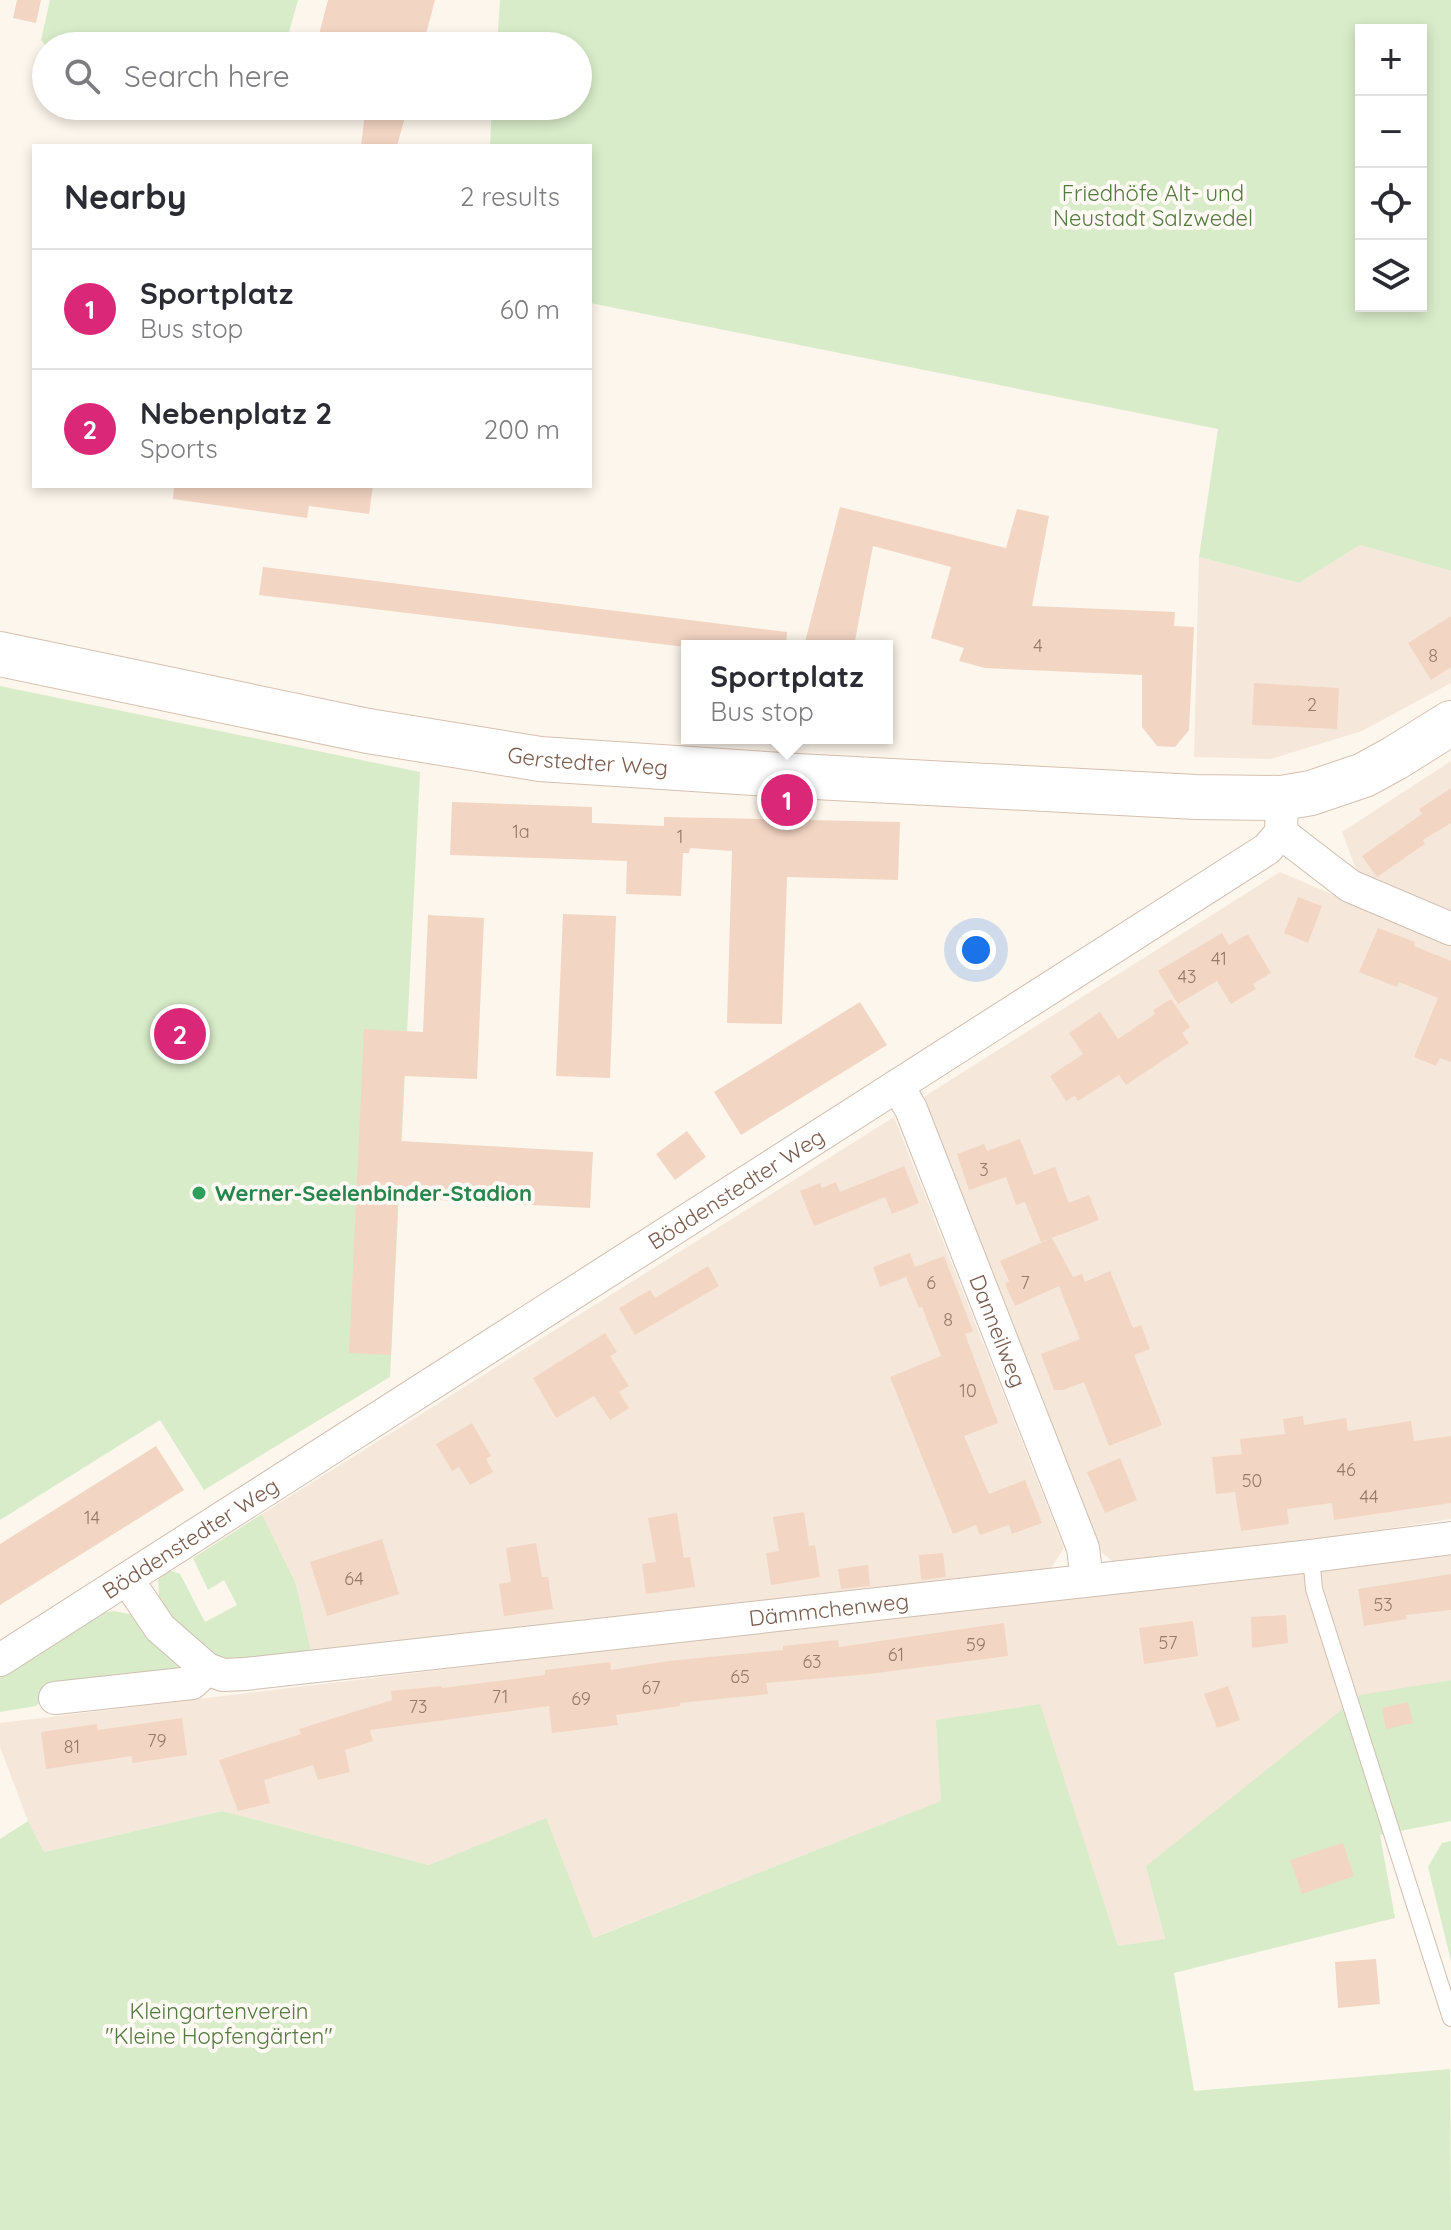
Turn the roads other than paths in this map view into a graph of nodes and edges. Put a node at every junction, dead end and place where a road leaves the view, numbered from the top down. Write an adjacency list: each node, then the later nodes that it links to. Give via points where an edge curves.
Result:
1 (0, 654): 3 (street, Gerstedter Weg, via 368,731 540,759 1181,797)
2 (1451, 723): 3 (street, Böddenstedter Weg, via 1364,775 1311,793)
3 (1282, 816): 4 (street, via 1350,886); 5 (street, Böddenstedter Weg, via 1267,849)
4 (1451, 929)
5 (898, 1087): 8 (street, Böddenstedter Weg); 9 (street, Danneilweg, via 1083,1548)
6 (1451, 1538): 7 (street, Dämmchenweg)
7 (1311, 1556): 9 (street, Dämmchenweg); 13 (lane, via 1314,1589)
8 (127, 1579): 10 (street, Böddenstedter Weg); 11 (street, via 160,1628)
9 (1087, 1580): 11 (street, Dämmchenweg, via 289,1670 223,1675)
10 (0, 1660)
11 (207, 1669): 12 (street, via 192,1683)
12 (55, 1698)
13 (1451, 2018)

